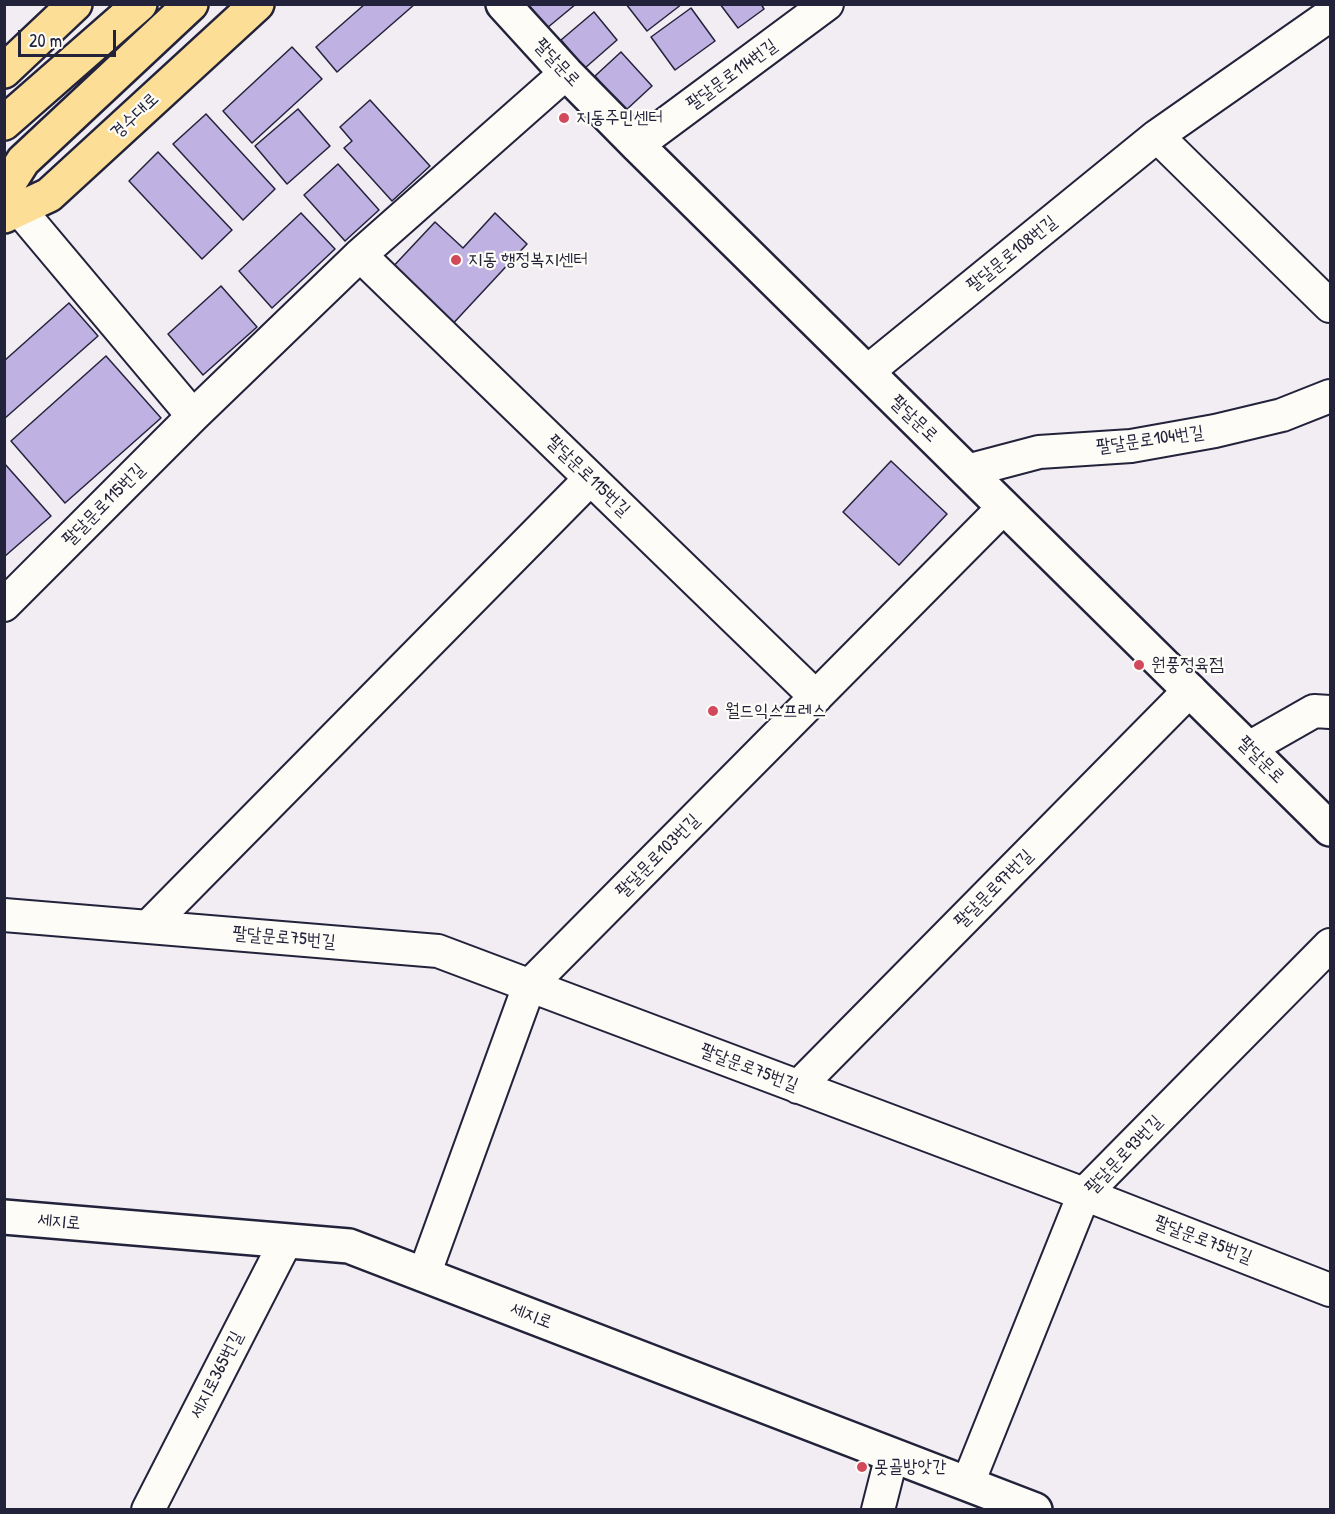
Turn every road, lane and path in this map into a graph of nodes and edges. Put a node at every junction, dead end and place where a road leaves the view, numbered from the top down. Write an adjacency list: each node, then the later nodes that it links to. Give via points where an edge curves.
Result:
1 (75, 4): 8 (main road)
2 (140, 4): 10 (main road)
3 (191, 4): 13 (main road, via 23,161)
4 (257, 4): 13 (main road, 경수대로, via 49,195)
5 (503, 4): 9 (street, 팔달문로)
6 (827, 4): 12 (street, 팔달문로114번길)
7 (1330, 15): 11 (street, 팔달문로108번길)
8 (4, 71)
9 (566, 74): 12 (street, 팔달문로); 14 (street, 팔달문로115번길)
10 (4, 123)
11 (1157, 136): 15 (street); 16 (street, 팔달문로108번길)
12 (637, 145): 16 (street, 팔달문로)
13 (9, 205): 18 (street)
14 (360, 255): 18 (street, 팔달문로115번길); 20 (street, 팔달문로115번길)
15 (1330, 306)
16 (867, 372): 19 (street, 팔달문로)
17 (1330, 396): 19 (street, 팔달문로104번길, via 1282,416 1215,431 1131,446 1039,452)
18 (193, 416): 22 (street, 팔달문로115번길)
19 (967, 471): 21 (street, 팔달문로)
20 (590, 479): 24 (street, 팔달문로115번길); 29 (street)
21 (1004, 507): 23 (street, 팔달문로); 24 (street, 팔달문로103번길)
22 (4, 604)
23 (1190, 690): 26 (street, 팔달문로); 32 (street, 팔달문로97번길)
24 (816, 697): 31 (street, 팔달문로103번길)
25 (1330, 712): 26 (street, via 1314,711)
26 (1249, 748): 27 (street, 팔달문로)
27 (1330, 829)
28 (4, 915): 29 (street, 팔달문로75번길)
29 (148, 927): 31 (street, 팔달문로75번길, via 438,951)
30 (1330, 945): 33 (street, 팔달문로93번길)
31 (529, 986): 32 (street, 팔달문로75번길); 36 (street, 팔달문로103번길)
32 (798, 1087): 33 (street, 팔달문로75번길)
33 (1084, 1194): 37 (street, 팔달문로75번길); 39 (street, 팔달문로93번길)
34 (4, 1217): 35 (street, 세지로)
35 (286, 1241): 36 (street, 세지로, via 349,1246); 40 (street, 세지로365번길)
36 (424, 1275): 38 (street, 세지로)
37 (1330, 1290)
38 (892, 1455): 39 (street, 세지로); 41 (street)
39 (968, 1483): 42 (street, 세지로)
40 (148, 1509)
41 (878, 1509)
42 (1035, 1509)

